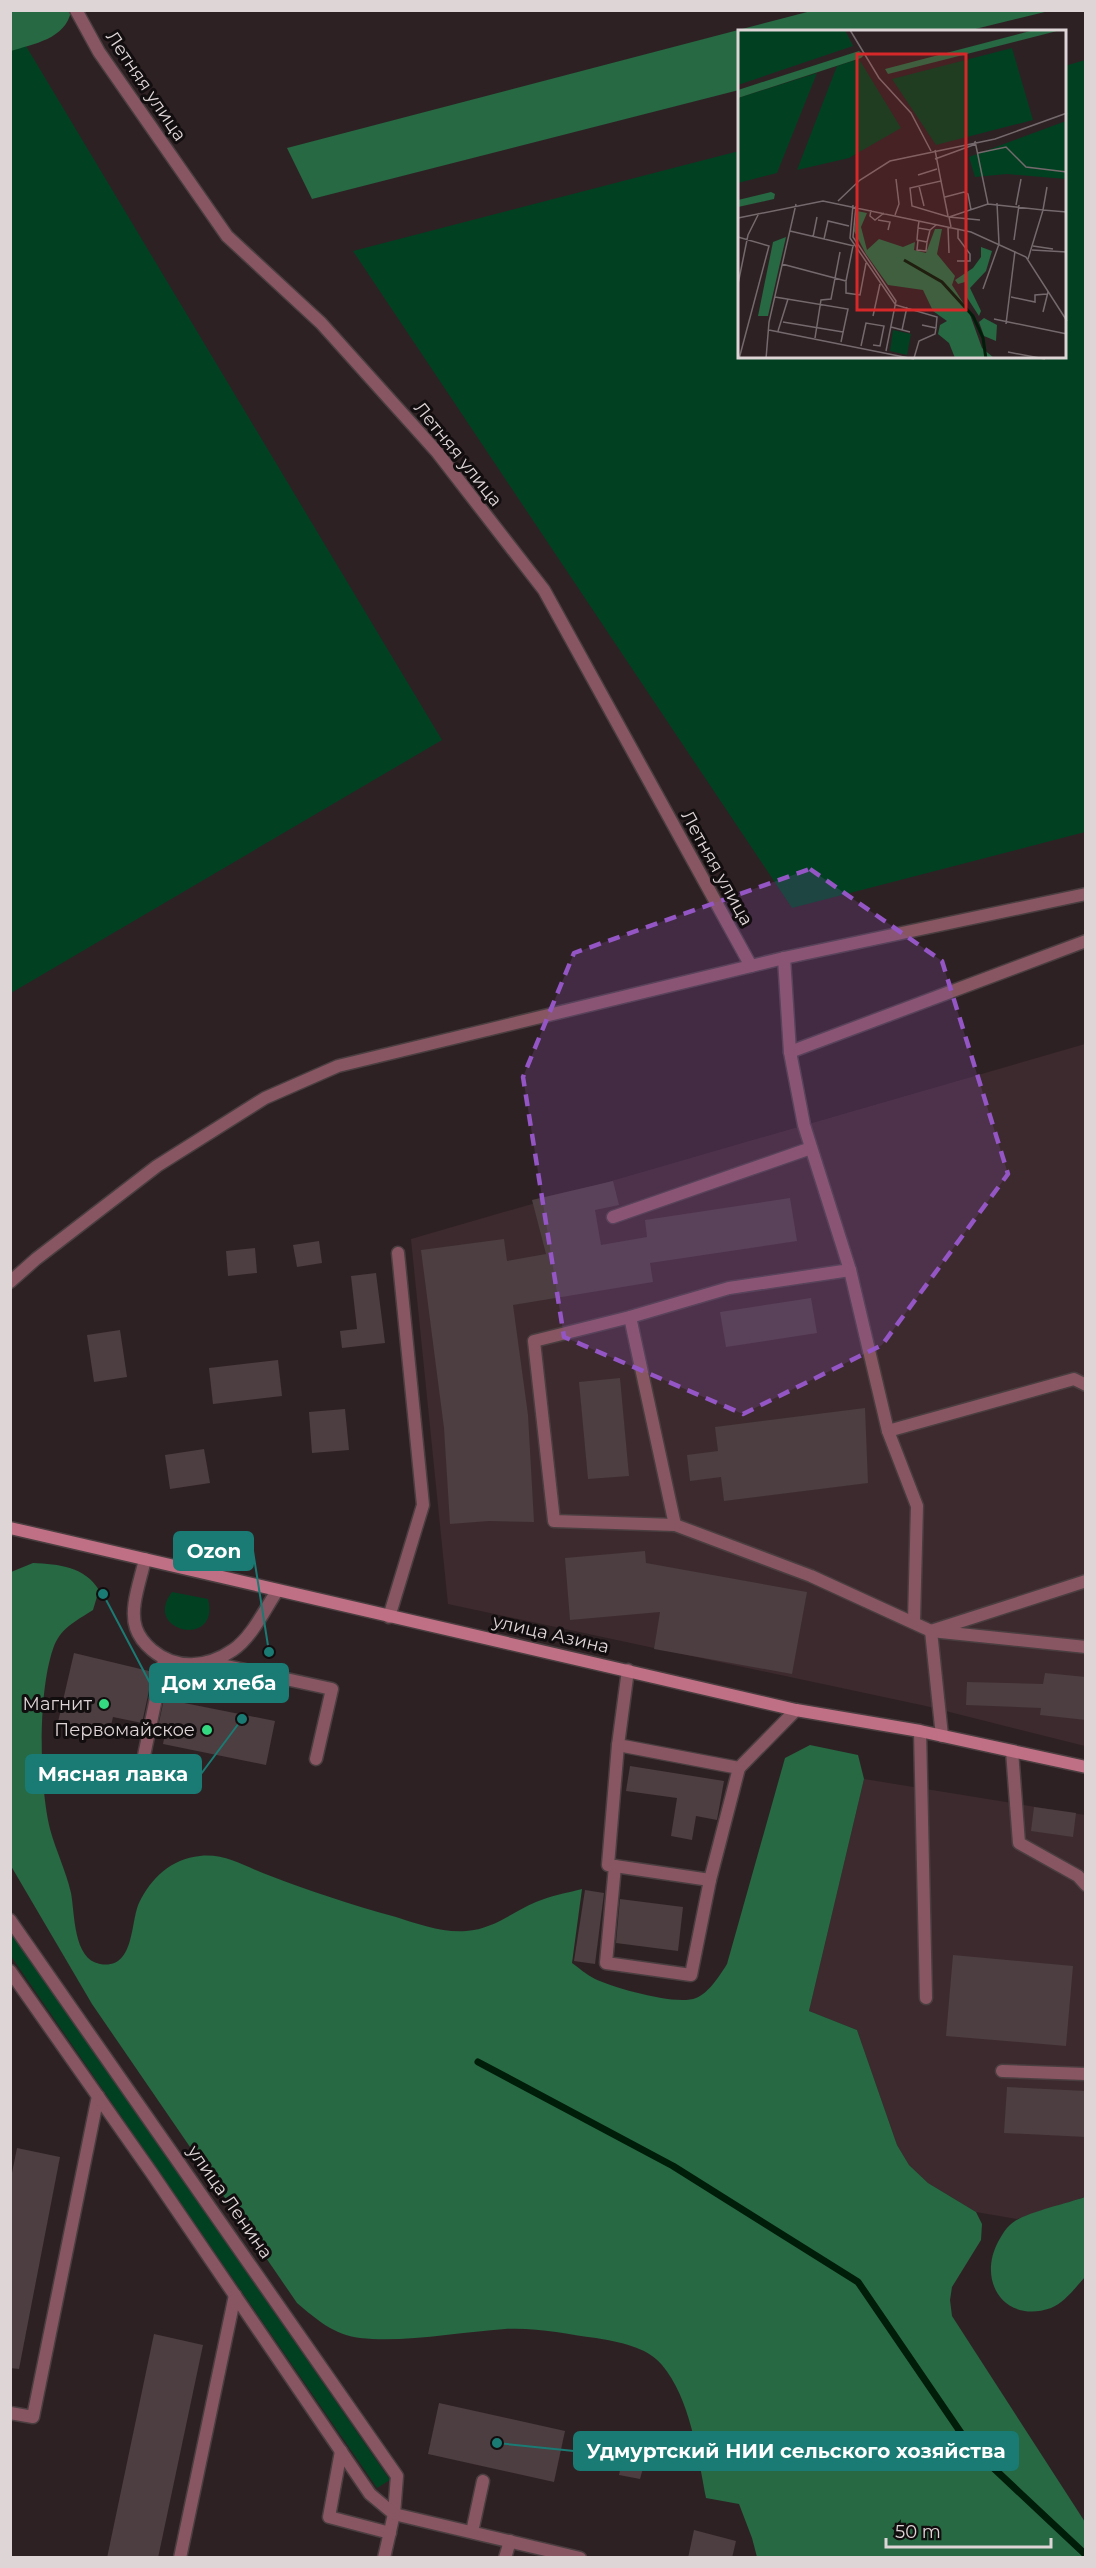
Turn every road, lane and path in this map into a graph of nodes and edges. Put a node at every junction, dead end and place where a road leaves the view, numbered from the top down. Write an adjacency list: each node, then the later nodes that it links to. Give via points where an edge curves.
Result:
1 (75, 10): 5 (street, Летняя улица, via 99,52 227,236 329,332 437,452 544,590)
2 (1086, 894): 4 (street)
3 (1086, 941): 6 (street)
4 (784, 958): 5 (street); 6 (street)
5 (751, 966): 11 (street, via 338,1066 265,1098 157,1166)
6 (790, 1052): 7 (street)
7 (811, 1148): 8 (street); 10 (street)
8 (613, 1217)
9 (398, 1253): 20 (street, via 423,1505)
10 (850, 1270): 12 (street, via 729,1287); 14 (street)
11 (10, 1282)
12 (630, 1317): 15 (street); 15 (street, via 534,1341 554,1521)
13 (1086, 1385): 14 (street, via 1074,1379)
14 (888, 1431): 21 (street, via 917,1506)
15 (675, 1525): 21 (street, via 811,1576)
16 (10, 1528): 17 (street, улица Азина)
17 (145, 1559): 19 (street, улица Азина); 24 (street, via 134,1610 135,1627 144,1643)
18 (1086, 1581): 22 (street)
19 (277, 1591): 20 (street, улица Азина); 25 (street, via 234,1649)
20 (389, 1617): 26 (street, улица Азина)
21 (914, 1621): 22 (street)
22 (932, 1631): 23 (street); 29 (street)
23 (1086, 1647)
24 (164, 1660): 25 (street, via 187,1665); 35 (street)
25 (208, 1662): 32 (street, via 332,1689)
26 (628, 1670): 27 (street, улица Азина); 30 (street)
27 (796, 1710): 28 (street, улица Азина); 34 (street)
28 (920, 1731): 29 (street, улица Азина); 41 (street)
29 (942, 1736): 31 (street, улица Азина)
30 (618, 1745): 34 (street); 36 (street, via 608,1864)
31 (1012, 1751): 33 (street, улица Азина); 38 (street, via 1019,1843 1078,1876)
32 (316, 1760)
33 (1086, 1767)
34 (739, 1768): 37 (street)
35 (141, 1770)
36 (615, 1866): 37 (street); 37 (street, via 606,1963 691,1976)
37 (710, 1880)
38 (1086, 1885)
39 (10, 1920): 49 (street, улица Ленина, via 397,2476)
40 (10, 1971): 44 (street)
41 (926, 1998)
42 (1002, 2071): 43 (street)
43 (1086, 2074)
44 (98, 2096): 45 (street); 46 (street, via 33,2417)
45 (235, 2295): 47 (street); 53 (street)
46 (10, 2413)
47 (341, 2451): 49 (street, via 370,2494); 51 (street, via 329,2517)
48 (483, 2481): 50 (street)
49 (394, 2514): 50 (street); 51 (street, улица Ленина)
50 (472, 2532): 52 (street)
51 (390, 2533): 54 (street, улица Ленина)
52 (510, 2541): 55 (street); 56 (street)
53 (180, 2558)
54 (384, 2558)
55 (505, 2558)
56 (580, 2558)

